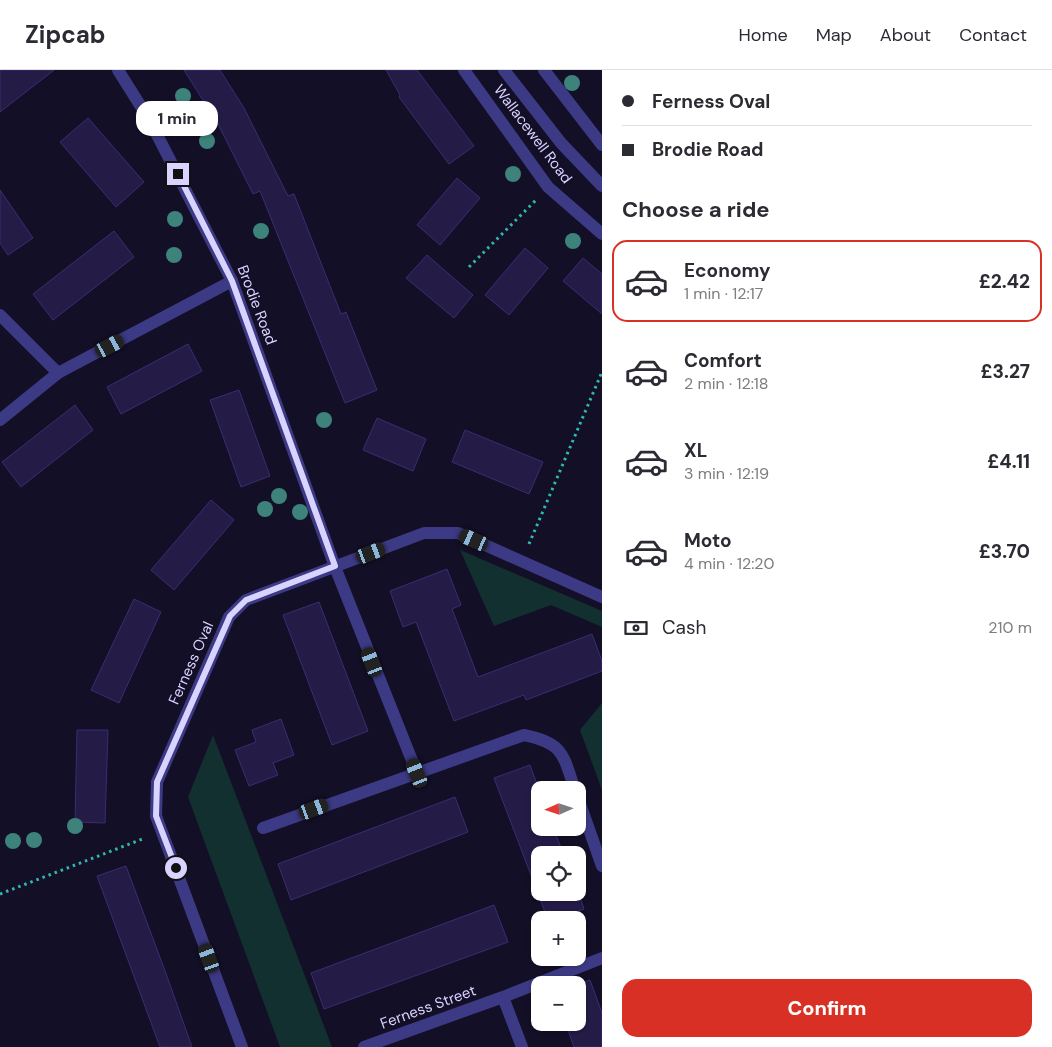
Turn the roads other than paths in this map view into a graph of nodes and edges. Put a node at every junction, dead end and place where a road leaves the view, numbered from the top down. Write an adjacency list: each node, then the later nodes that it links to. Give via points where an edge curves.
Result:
1 (118, 70): 8 (street, Brodie Road, via 150,121)
2 (464, 70): 7 (street, Wallacewell Road, via 548,187)
3 (504, 70): 6 (street, Wallacewell Road, via 561,144)
4 (544, 70): 5 (street)
5 (602, 145)
6 (602, 186)
7 (602, 234)
8 (232, 281): 10 (street); 12 (street, Brodie Road)
9 (0, 314): 10 (street)
10 (58, 374): 11 (street)
11 (0, 420)
12 (335, 566): 13 (street, Ferness Oval, via 424,533 458,533); 14 (street); 21 (street, Ferness Oval, via 246,600 230,616 157,782 156,816)
13 (602, 597)
14 (417, 773): 15 (street, via 524,735 545,739 562,752); 17 (street)
15 (572, 781)
16 (586, 821): 18 (street)
17 (263, 828)
18 (602, 866)
19 (602, 958): 20 (street, Ferness Street)
20 (503, 997): 22 (street, Ferness Street); 23 (street)
21 (242, 1047)
22 (364, 1047)
23 (522, 1047)

